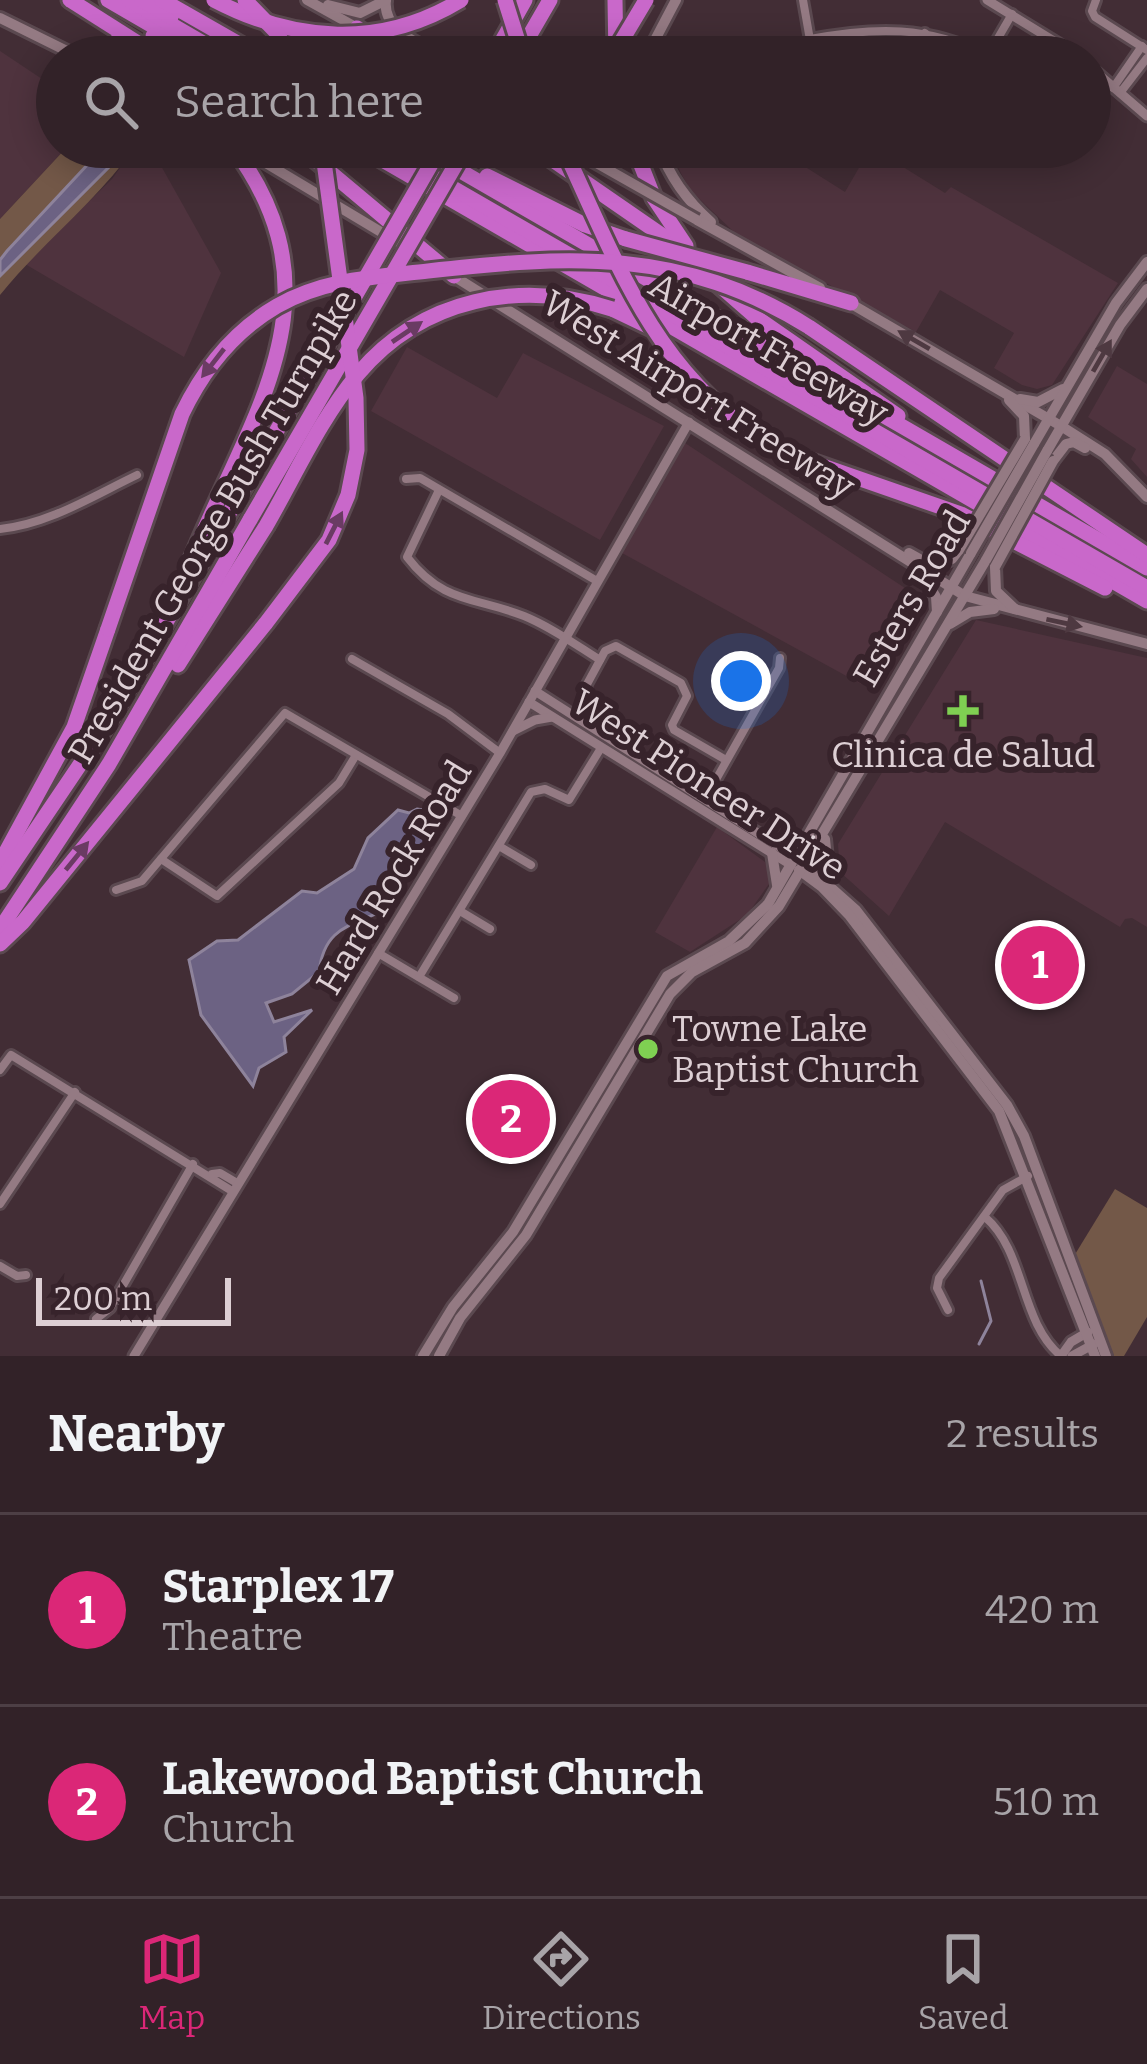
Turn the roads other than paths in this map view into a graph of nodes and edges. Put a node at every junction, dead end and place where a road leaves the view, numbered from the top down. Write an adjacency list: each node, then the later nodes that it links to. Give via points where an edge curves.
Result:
1 (142, 0): 29 (highway)
2 (163, 0): 30 (highway)
3 (214, 0): 7 (highway, bridge, via 266,24 330,36 406,26)
4 (245, 0): 31 (highway, bridge)
5 (311, 0): 6 (main road, via 360,13); 21 (main road)
6 (386, 0): 34 (main road, via 391,25)
7 (460, 0)
8 (505, 0): 36 (highway, bridge)
9 (525, 0): 35 (highway)
10 (550, 0): 37 (highway)
11 (615, 0): 38 (highway)
12 (646, 0): 39 (highway, bridge)
13 (676, 0): 40 (main road)
14 (803, 0): 41 (street)
15 (986, 0): 19 (street)
16 (1096, 0): 47 (street, via 1095,17)
17 (119, 2): 26 (highway); 27 (highway); 28 (highway)
18 (77, 4): 24 (highway); 25 (highway)
19 (1012, 14): 45 (street); 46 (street)
20 (0, 18): 23 (main road)
21 (355, 26): 32 (highway); 33 (main road)
22 (925, 33): 42 (street); 43 (street); 44 (street)
23 (36, 36)
24 (114, 36)
25 (127, 36)
26 (158, 36)
27 (173, 36)
28 (186, 36)
29 (205, 36)
30 (226, 36)
31 (279, 36)
32 (369, 36)
33 (373, 36)
34 (409, 36)
35 (505, 36)
36 (514, 36)
37 (531, 36)
38 (614, 36)
39 (626, 36)
40 (660, 36)
41 (809, 36)
42 (826, 36)
43 (924, 36)
44 (936, 36)
45 (999, 36)
46 (1047, 36)
47 (1145, 51): 49 (street)
48 (1111, 86): 49 (street)
49 (1116, 91): 50 (street)
50 (1147, 116)
51 (248, 168): 90 (highway, via 276,229 286,305 272,378)
52 (271, 168): 70 (main road, West Airport Freeway)
53 (325, 168): 70 (highway)
54 (325, 168): 144 (highway, one-way to 54, bridge, via 266,623 337,525 357,450 356,398)
55 (397, 168): 84 (highway, Airport Freeway)
56 (417, 168): 90 (highway, President George Bush Turnpike, bridge)
57 (419, 168): 99 (highway)
58 (433, 168): 99 (highway)
59 (454, 168): 91 (highway, President George Bush Turnpike, bridge)
60 (462, 168): 81 (highway, Airport Freeway)
61 (469, 168): 72 (highway, bridge, via 585,225)
62 (565, 168): 69 (highway)
63 (575, 168): 102 (highway, bridge, via 660,344 700,391 752,432 797,457 961,514)
64 (604, 168): 67 (main road, bridge)
65 (642, 168): 69 (highway)
66 (668, 168): 67 (main road, via 691,205)
67 (729, 239): 72 (main road)
68 (1147, 262): 73 (main road, Esters Road)
69 (701, 268): 81 (highway)
70 (454, 276): 78 (main road, West Airport Freeway)
71 (1147, 289): 76 (main road, Esters Road, one-way to 71)
72 (851, 304): 74 (main road, one-way to 72)
73 (1073, 377): 75 (main road, via 1038,402); 77 (main road, Esters Road)
74 (993, 386): 75 (main road); 80 (main road, via 1024,416)
75 (1011, 397): 77 (main road)
76 (1076, 402): 79 (main road, Esters Road); 82 (main road, via 1077,428)
77 (1049, 418): 79 (main road); 80 (main road, Esters Road)
78 (689, 422): 88 (main road, West Airport Freeway); 98 (street, Hard Rock Road)
79 (1061, 426): 82 (main road); 83 (main road, Esters Road)
80 (1029, 441): 93 (main road, Esters Road, bridge)
81 (932, 444): 97 (highway, Airport Freeway)
82 (1105, 454): 83 (main road, via 1074,442); 89 (main road)
83 (1050, 456): 96 (main road, Esters Road, bridge)
84 (899, 457): 91 (highway, one-way to 84, bridge, via 376,355 411,327 469,302 511,295 612,309 848,438); 102 (highway, Airport Freeway)
85 (137, 475): 92 (street, via 51,517)
86 (406, 479): 87 (street)
87 (439, 490): 98 (street); 107 (street, via 407,556 418,571 450,594 527,617)
88 (797, 490): 93 (main road, via 822,497 934,567); 95 (main road, West Airport Freeway)
89 (1147, 497)
90 (226, 503): 137 (highway, President George Bush Turnpike, via 96,742)
91 (259, 522): 142 (highway, President George Bush Turnpike, via 166,686)
92 (0, 530)
93 (965, 552): 100 (main road, Esters Road)
94 (1147, 555): 134 (highway, one-way to 134, bridge, via 809,327 706,278 610,259 542,259 304,292 242,332 196,386 74,727)
95 (913, 564): 100 (main road, West Airport Freeway); 105 (main road, via 932,586)
96 (990, 564): 101 (main road, Esters Road); 104 (main road, via 996,591)
97 (1147, 568)
98 (597, 581): 107 (street, Hard Rock Road)
99 (1147, 584)
100 (951, 588): 101 (main road, West Airport Freeway); 105 (main road, Esters Road)
101 (965, 596): 103 (main road, West Airport Freeway); 106 (main road, Esters Road)
102 (1147, 604)
103 (1000, 608): 104 (main road, West Airport Freeway); 106 (main road, via 970,612)
104 (1020, 613): 108 (main road, West Airport Freeway, one-way to 108)
105 (935, 615): 112 (main road, Esters Road); 113 (main road)
106 (948, 626): 113 (main road, Esters Road)
107 (565, 639): 111 (street); 115 (street, Hard Rock Road)
108 (1147, 644)
109 (780, 658): 124 (street)
110 (352, 659): 122 (street)
111 (600, 660): 114 (street, via 586,686); 124 (street, via 616,646 681,683 687,696 674,730)
112 (909, 661): 113 (main road); 116 (main road, Esters Road)
113 (923, 669): 121 (main road, Esters Road)
114 (590, 694)
115 (532, 696): 117 (street, West Pioneer Drive); 118 (street, Hard Rock Road); 125 (street, West Pioneer Drive)
116 (884, 705): 119 (main road, Esters Road); 121 (main road)
117 (553, 717): 118 (street); 120 (street, West Pioneer Drive)
118 (513, 731): 122 (street, Hard Rock Road)
119 (862, 742): 121 (main road); 135 (main road, Esters Road)
120 (601, 748): 125 (street); 127 (street, West Pioneer Drive); 131 (street, via 569,800 531,792)
121 (875, 749): 130 (main road, Esters Road)
122 (500, 753): 129 (street, Hard Rock Road)
123 (356, 755): 129 (street); 133 (street, via 339,783 218,896); 133 (street, via 285,713)
124 (726, 760): 126 (street)
125 (660, 770): 126 (street, West Pioneer Drive)
126 (705, 799): 128 (street, West Pioneer Drive)
127 (686, 800): 128 (street); 132 (street, West Pioneer Drive)
128 (728, 813): 135 (street, West Pioneer Drive)
129 (462, 816): 145 (street, Hard Rock Road)
130 (825, 835): 135 (main road, Esters Road); 138 (main road)
131 (499, 846): 136 (street); 141 (street)
132 (772, 853): 135 (street, West Pioneer Drive); 140 (main road)
133 (161, 859): 139 (street, via 142,881)
134 (0, 863)
135 (799, 864): 138 (main road, West Pioneer Drive); 140 (main road, Esters Road)
136 (531, 865)
137 (0, 883)
138 (826, 885): 140 (main road); 152 (main road, West Pioneer Drive, via 856,910 984,1070 1024,1136)
139 (116, 890)
140 (783, 891): 150 (main road, Esters Road, via 764,927 692,972 650,1014)
141 (460, 911): 143 (street); 146 (street)
142 (0, 929)
143 (490, 929)
144 (0, 944)
145 (379, 952): 146 (street); 153 (street, Hard Rock Road)
146 (419, 977): 147 (street)
147 (454, 998)
148 (0, 1070): 149 (street, via 11,1054)
149 (75, 1092): 151 (street); 154 (street)
150 (597, 1103): 162 (main road, Esters Road); 163 (main road, Esters Road, via 519,1246)
151 (193, 1164): 153 (street); 159 (street, via 110,1308)
152 (1032, 1175): 155 (street, via 1006,1187); 160 (main road, West Pioneer Drive)
153 (235, 1187): 161 (street, Hard Rock Road)
154 (0, 1204)
155 (985, 1217): 158 (street, via 939,1278); 164 (street, via 1001,1235 1040,1333)
156 (0, 1266): 157 (street)
157 (26, 1275)
158 (948, 1310)
159 (96, 1319)
160 (1094, 1341): 164 (street, via 1071,1342); 165 (street); 166 (main road, West Pioneer Drive)
161 (134, 1356)
162 (423, 1356)
163 (439, 1356)
164 (1061, 1356)
165 (1072, 1356)
166 (1106, 1356)

